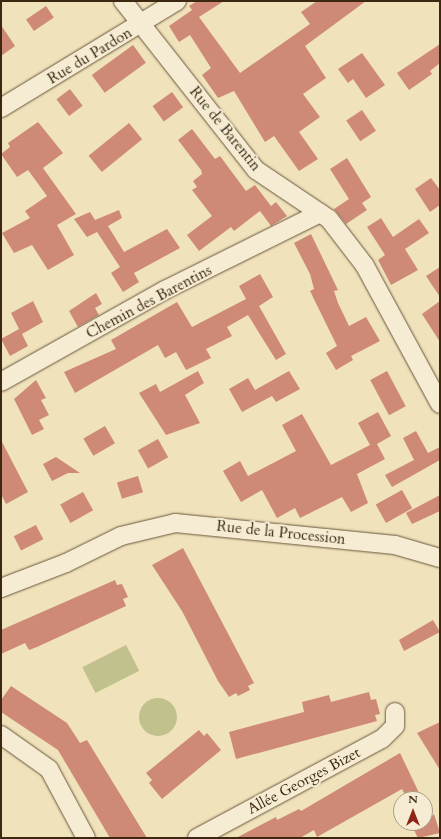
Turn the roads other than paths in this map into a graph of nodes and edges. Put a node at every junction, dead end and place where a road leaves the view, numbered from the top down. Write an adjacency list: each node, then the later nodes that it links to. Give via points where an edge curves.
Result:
1 (123, 1): 3 (street, Rue de Barentin)
2 (177, 1): 3 (street, Rue du Pardon)
3 (142, 26): 4 (street, Rue du Pardon); 5 (street, Rue de Barentin, via 256,170)
4 (1, 108)
5 (320, 213): 6 (street, Chemin des Barentins, via 165,290); 7 (street, Rue de Barentin, via 329,219 365,266)
6 (1, 382)
7 (439, 397)
8 (440, 558): 9 (street, Rue de la Procession, via 395,545 175,523 121,536 66,563)
9 (1, 588)
10 (395, 712): 13 (street, Allée Georges Bizet, via 395,726 382,739)
11 (1, 735): 12 (street, via 49,769)
12 (86, 838)
13 (197, 838)

